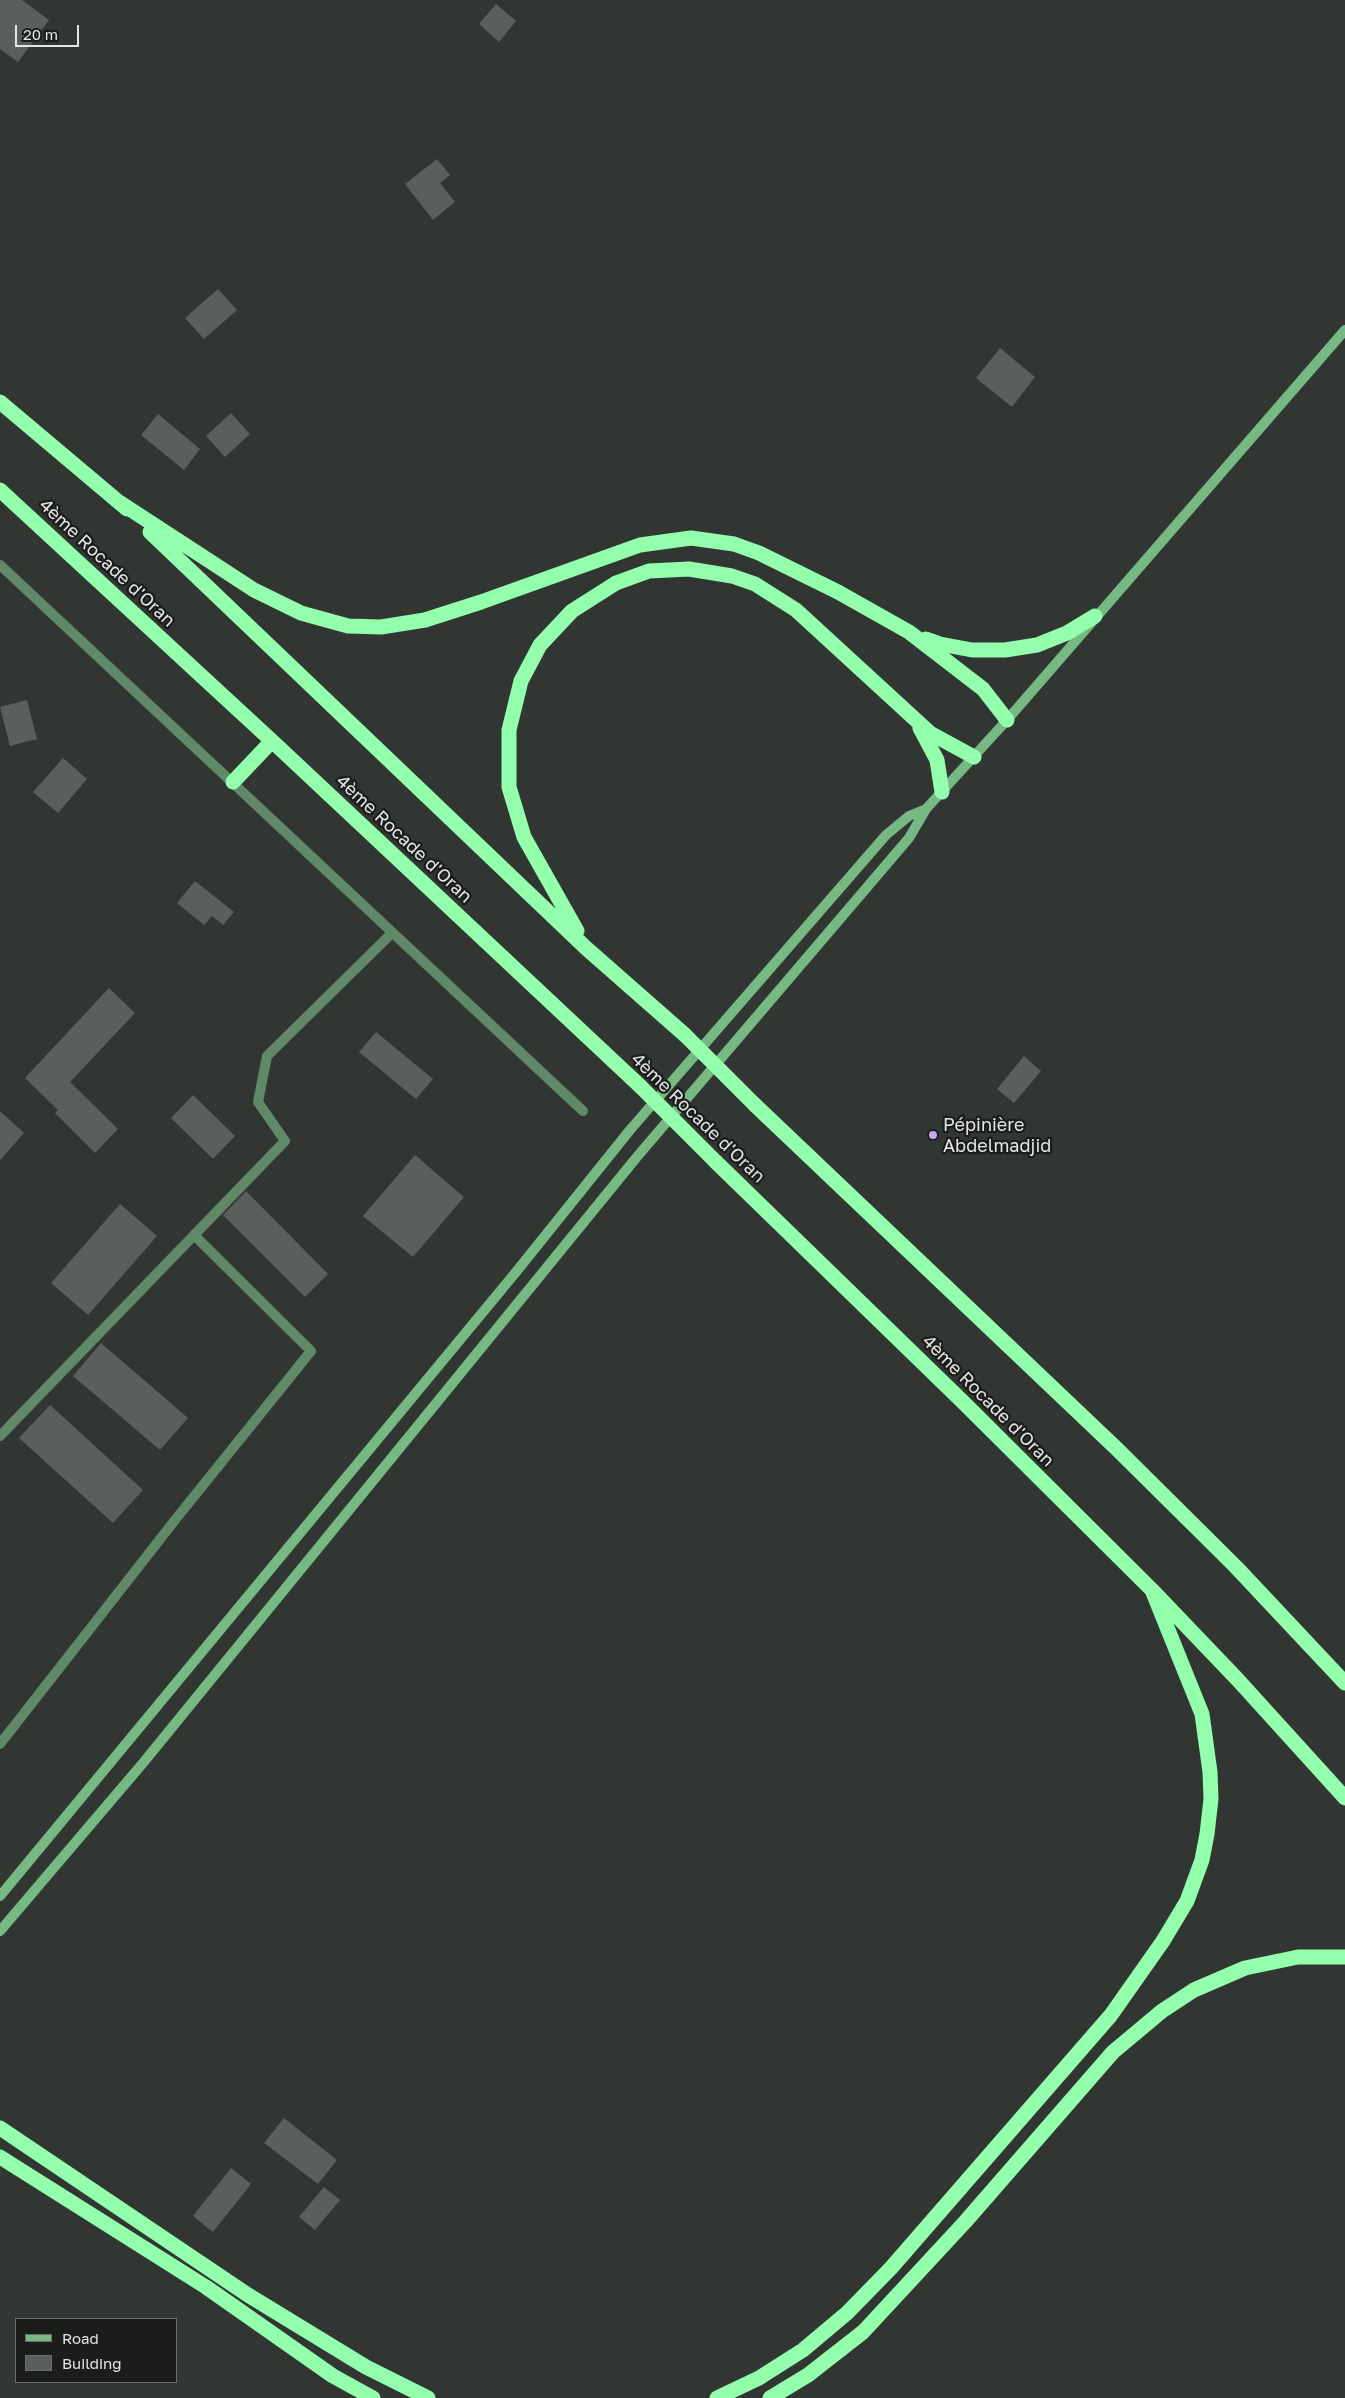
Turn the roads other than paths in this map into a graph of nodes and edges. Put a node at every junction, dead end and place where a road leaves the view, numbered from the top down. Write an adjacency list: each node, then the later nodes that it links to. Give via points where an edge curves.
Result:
1 (1345, 330): 6 (main road)
2 (0, 402): 4 (highway)
3 (0, 490): 10 (highway, 4ème Rocade d'Oran)
4 (119, 502): 7 (highway, via 254,590 302,613 348,626 381,627 424,620 640,545 691,538 734,544 760,553); 16 (highway)
5 (0, 565): 12 (lane)
6 (1095, 616): 7 (highway, via 1037,645 1005,650 948,646); 8 (main road)
7 (910, 632): 8 (highway, via 983,689)
8 (1007, 720): 11 (main road)
9 (916, 723): 11 (highway); 13 (highway, via 937,760); 16 (highway, via 796,610 755,584 732,576 689,569 649,571 616,584 572,610 540,645 521,681 510,730 509,787 524,837)
10 (272, 741): 12 (highway); 20 (highway, 4ème Rocade d'Oran, bridge, via 640,1086)
11 (974, 757): 13 (main road)
12 (233, 782): 15 (lane)
13 (942, 792): 14 (main road)
14 (926, 808): 24 (main road, via 909,816 886,835 630,1130); 25 (main road, via 909,838 630,1166 143,1763)
15 (392, 933): 17 (lane); 18 (lane, via 267,1056 258,1102 285,1141)
16 (586, 948): 21 (highway, bridge, via 685,1035 1117,1449 1236,1566)
17 (583, 1111)
18 (194, 1235): 19 (lane); 22 (lane, via 311,1351)
19 (0, 1436)
20 (1152, 1590): 23 (highway, 4ème Rocade d'Oran); 31 (highway, via 1202,1714 1210,1772 1207,1834 1202,1860 1187,1901 1111,2014 891,2268 847,2314 803,2350 759,2378)
21 (1345, 1683)
22 (0, 1744)
23 (1345, 1798)
24 (0, 1896)
25 (0, 1931)
26 (1345, 1957): 32 (highway, via 1298,1957 1245,1968 1194,1990 1162,2011 1114,2052 965,2222 863,2332 808,2375)
27 (0, 2128): 30 (highway, via 248,2295 366,2367)
28 (0, 2157): 29 (highway, via 206,2287 333,2376)
29 (373, 2398)
30 (428, 2398)
31 (717, 2398)
32 (770, 2398)

